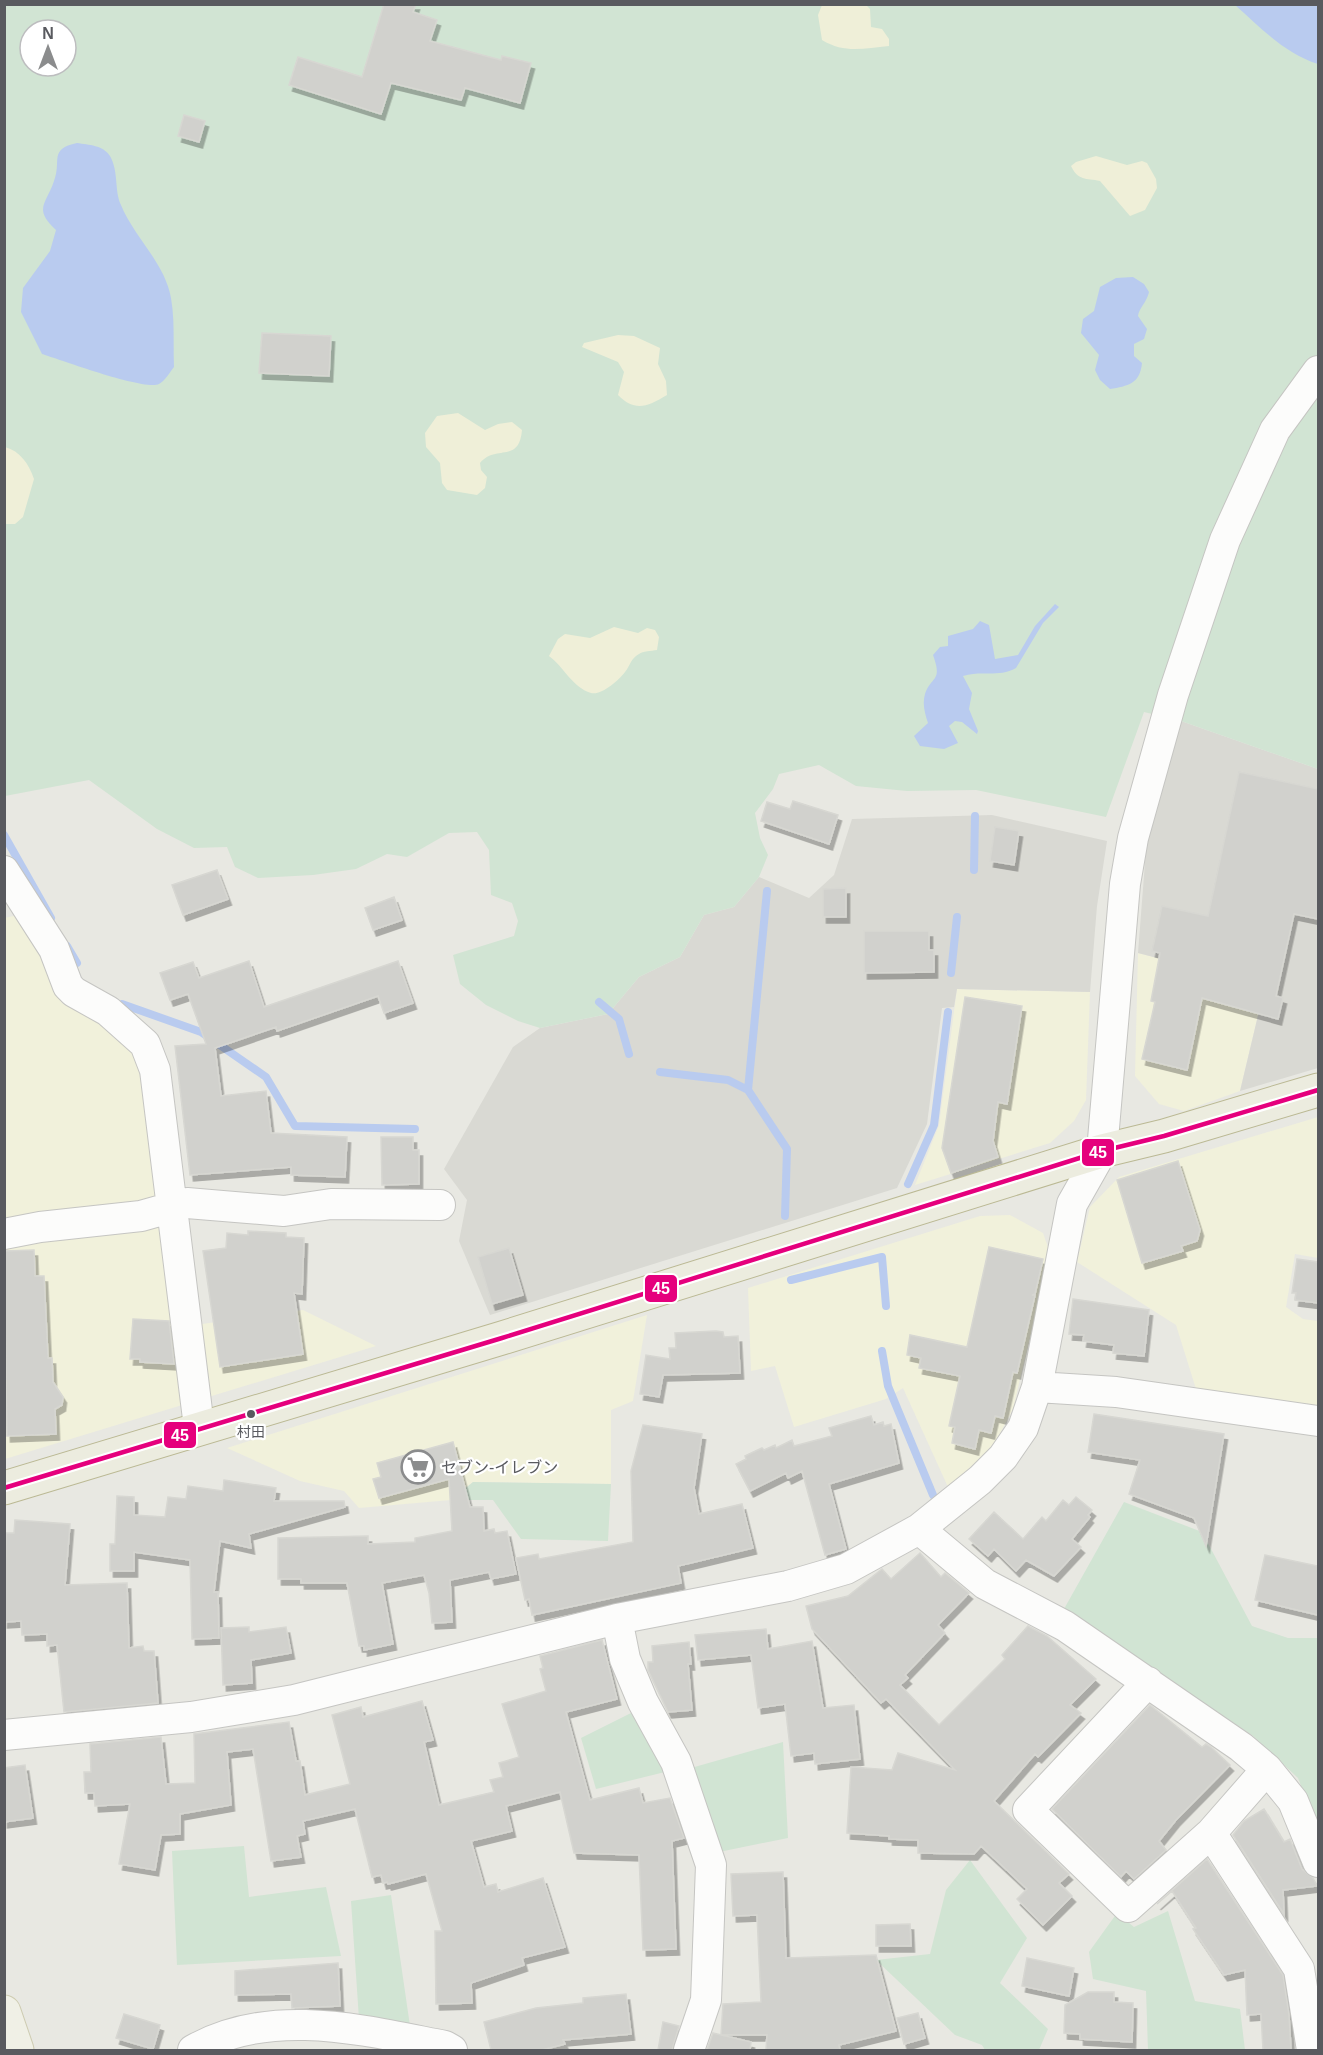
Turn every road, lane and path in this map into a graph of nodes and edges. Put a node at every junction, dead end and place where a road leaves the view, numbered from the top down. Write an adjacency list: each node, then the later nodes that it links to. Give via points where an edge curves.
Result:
1 (1318, 371): 4 (street, via 1275,430 1226,540 1173,695 1133,838 1125,884)
2 (4, 871): 5 (street, via 54,950 68,986 108,1011 145,1044 155,1070)
3 (1318, 1090): 4 (highway)
4 (1102, 1151): 8 (street, via 1072,1204); 10 (highway, via 502,1338)
5 (173, 1205): 6 (street, via 284,1211 331,1204); 7 (street, via 141,1216); 10 (street)
6 (440, 1205)
7 (4, 1234)
8 (1037, 1387): 9 (street, via 1116,1392); 12 (street, via 1023,1428 1003,1457)
9 (1318, 1421)
10 (199, 1427): 11 (highway)
11 (4, 1488)
12 (919, 1529): 13 (street, via 846,1569 788,1586); 14 (street, via 985,1584 1065,1626)
13 (617, 1619): 15 (street, via 294,1700 190,1717); 23 (street, via 625,1659 676,1762 711,1865 706,2000)
14 (1148, 1682): 16 (street); 17 (street, via 1028,1810 1128,1907)
15 (4, 1735)
16 (1267, 1769): 17 (street); 18 (street, via 1293,1802)
17 (1211, 1833): 24 (street, via 1299,1969)
18 (1318, 1862)
19 (4, 2012): 20 (main road)
20 (17, 2050)
21 (193, 2050): 22 (street, via 271,2026 309,2024 351,2028)
22 (452, 2050)
23 (689, 2050)
24 (1312, 2050)

